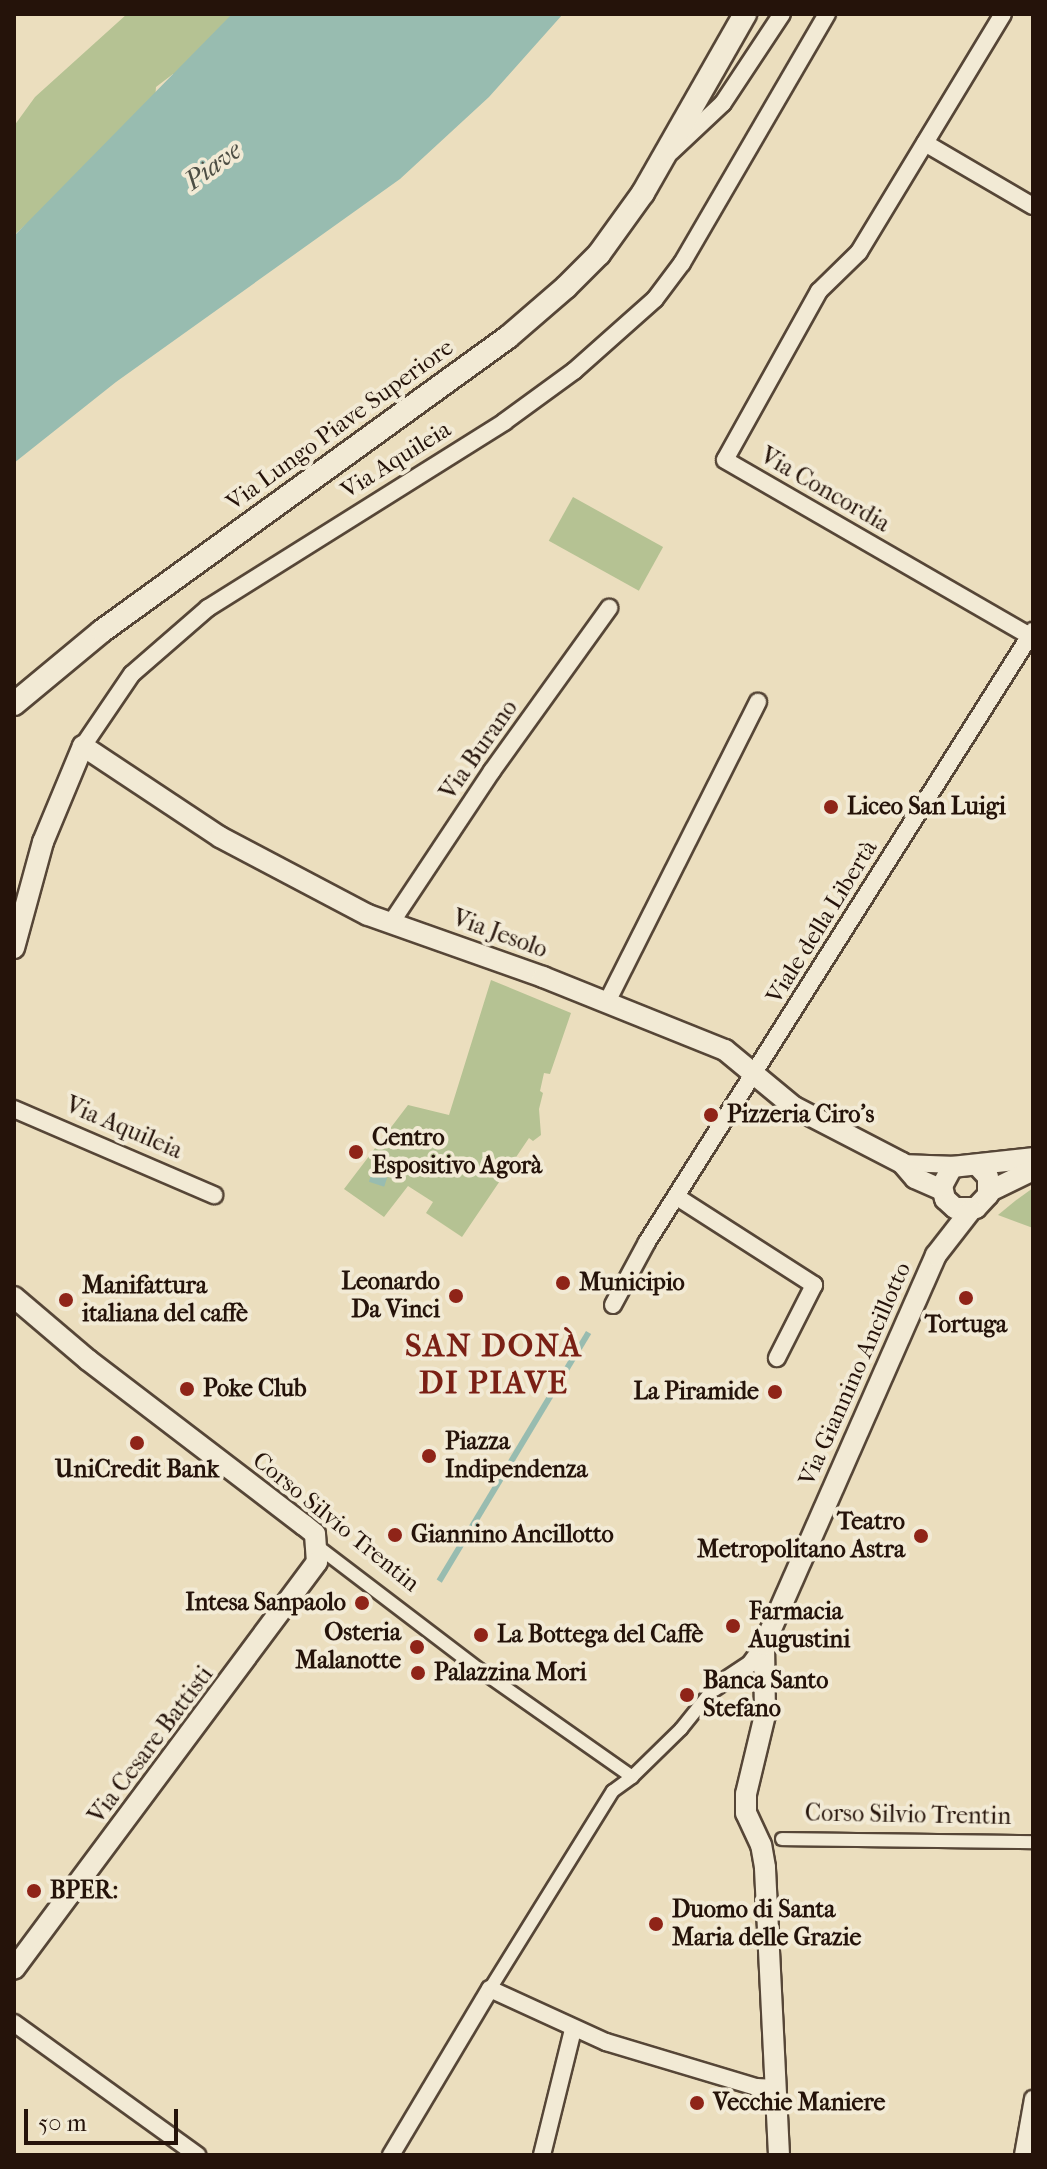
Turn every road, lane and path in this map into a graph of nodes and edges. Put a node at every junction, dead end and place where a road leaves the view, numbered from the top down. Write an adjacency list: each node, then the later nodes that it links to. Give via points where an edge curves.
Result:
1 (745, 14): 6 (main road, Via Lungo Piave Superiore)
2 (782, 14): 6 (street, Via Lungo Piave Superiore, via 723,103)
3 (827, 14): 12 (street, Via Aquileia, via 682,263 655,299 574,371 504,422 208,608 132,674)
4 (1003, 14): 5 (street, Via Concordia)
5 (925, 143): 7 (street); 9 (street, Via Concordia, via 859,252 819,291 725,460)
6 (665, 157): 11 (main road, Via Lungo Piave Superiore, via 599,254 507,338 201,556)
7 (1033, 206)
8 (609, 608): 13 (street, Via Burano)
9 (1031, 633): 16 (street, Viale della Libertà)
10 (758, 702): 15 (street)
11 (14, 704)
12 (83, 746): 13 (street, Via Jesolo, via 220,837); 14 (street, Via Aquileia, via 43,842)
13 (391, 923): 15 (street, Via Jesolo)
14 (14, 948)
15 (607, 1002): 16 (street, Via Jesolo, via 725,1050)
16 (753, 1073): 19 (street, Via Jesolo, via 794,1107); 25 (street, Viale della Libertà)
17 (14, 1109): 23 (street, Via Aquileia)
18 (1033, 1158): 20 (street)
19 (902, 1163): 20 (street, Via Jesolo); 24 (street, Via Jesolo, via 915,1178)
20 (966, 1165): 22 (street, via 988,1177); 24 (street, via 944,1177)
21 (1033, 1170): 22 (street)
22 (990, 1191): 26 (street)
23 (214, 1195)
24 (944, 1195): 26 (street, via 955,1208); 27 (street, Via Giannino Ancillotto)
25 (677, 1197): 29 (street, Viale della Libertà); 30 (street, via 814,1285)
26 (971, 1210): 27 (street, Via Giannino Ancillotto)
27 (936, 1255): 32 (street, Via Giannino Ancillotto)
28 (14, 1297): 31 (street, Corso Silvio Trentin, via 315,1534)
29 (613, 1305)
30 (777, 1358)
31 (317, 1546): 34 (street, Corso Silvio Trentin); 37 (street, Via Cesare Battisti, via 310,1576)
32 (764, 1645): 33 (street, via 750,1664); 41 (street, via 765,1715 746,1794 754,1829)
33 (714, 1688): 34 (street)
34 (632, 1777): 38 (street, via 613,1791)
35 (782, 1839): 36 (street, Corso Silvio Trentin)
36 (1033, 1842)
37 (14, 1969)
38 (490, 1989): 40 (street); 44 (street)
39 (14, 2023): 43 (street)
40 (573, 2030): 41 (street, via 716,2076); 45 (street)
41 (776, 2088): 46 (street)
42 (1033, 2099): 47 (street)
43 (197, 2155)
44 (391, 2155)
45 (542, 2155)
46 (779, 2155)
47 (1023, 2155)

